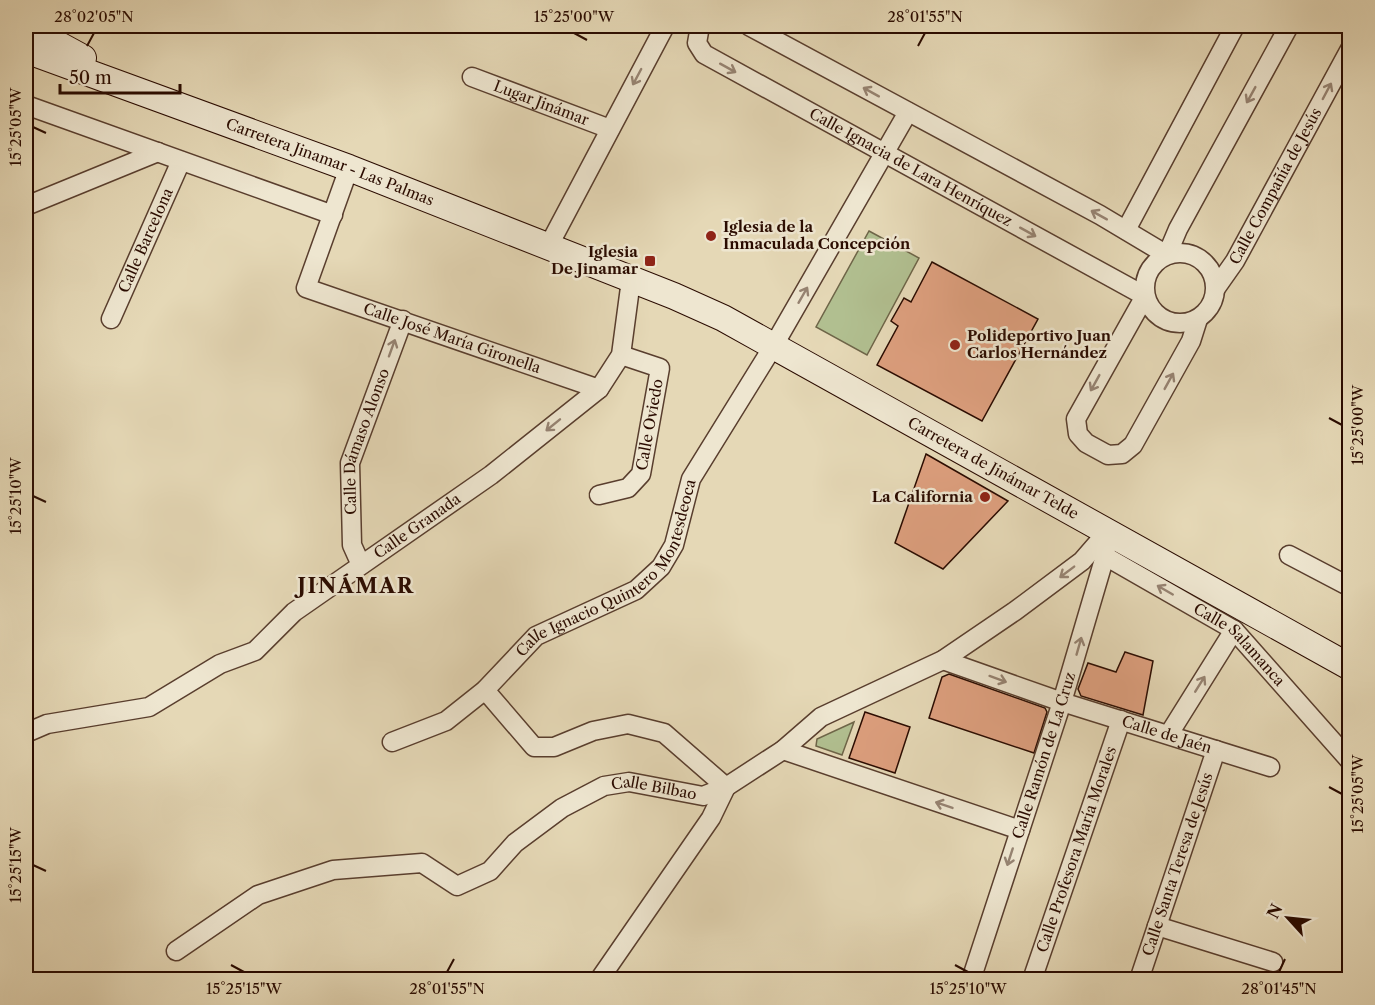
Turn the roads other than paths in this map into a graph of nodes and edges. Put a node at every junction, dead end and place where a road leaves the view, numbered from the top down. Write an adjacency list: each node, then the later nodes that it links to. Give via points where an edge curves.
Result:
1 (48, 26): 8 (main road)
2 (665, 26): 15 (street, Lugar Jinámar, one-way to 15)
3 (699, 26): 17 (street, Calle Ignacia de Lara Henríquez, one-way to 17, via 697,43 704,54)
4 (749, 26): 14 (street, one-way to 4)
5 (1235, 26): 22 (street)
6 (1289, 26): 24 (street, one-way to 24)
7 (26, 27): 8 (main road)
8 (66, 48): 12 (main road)
9 (1350, 49): 26 (street, Calle Compañía de Jesús, one-way to 9, via 1235,261)
10 (26, 50): 12 (main road, Carretera Jinamar - Las Palmas)
11 (472, 77): 15 (street, Lugar Jinámar)
12 (155, 98): 19 (main road, Carretera Jinamar - Las Palmas)
13 (26, 105): 16 (street)
14 (908, 112): 17 (street, Calle Ignacio Quintero Montesdeoca); 22 (street, one-way to 14)
15 (610, 129): 23 (street, Lugar Jinámar)
16 (158, 152): 18 (street); 20 (street)
17 (885, 153): 27 (street, Calle Ignacia de Lara Henríquez, one-way to 27); 31 (street, Calle Ignacio Quintero Montesdeoca, one-way to 17)
18 (181, 161): 21 (street); 28 (street, Calle Barcelona)
19 (349, 168): 21 (street); 23 (main road, Carretera Jinamar - Las Palmas)
20 (26, 206)
21 (333, 215): 30 (street, Calle José María Gironella, via 306,288)
22 (1126, 230): 24 (street)
23 (548, 247): 25 (main road, Carretera Jinamar - Las Palmas)
24 (1167, 255): 26 (street, via 1184,253 1200,259 1212,271); 27 (street, via 1149,271)
25 (631, 280): 31 (main road, Carretera de Jinámar Telde, via 704,309); 32 (street, Calle Granada)
26 (1216, 288): 29 (street, via 1208,311)
27 (1145, 296): 29 (street, via 1152,311 1165,321 1182,324); 29 (street, one-way to 29, via 1076,419 1078,434 1108,455 1122,454 1133,445 1191,341)
28 (111, 319)
29 (1198, 319)
30 (402, 320): 33 (street, Calle José María Gironella); 37 (street, Calle Dámaso Alonso, one-way to 30, via 352,545 350,464)
31 (774, 345): 35 (main road, Carretera de Jinámar Telde); 42 (street, Calle Ignacio Quintero Montesdeoca, via 691,479 674,545 661,567 636,590 536,636)
32 (621, 356): 33 (street, Calle Granada); 34 (street, Calle Oviedo, via 660,368 640,474 628,488)
33 (599, 389): 37 (street, Calle Granada, one-way to 37, via 491,475)
34 (599, 495)
35 (1106, 543): 39 (street, Calle Salamanca, one-way to 35); 40 (street, Calle Bilbao, one-way to 40); 41 (main road, Carretera de Jinámar Telde); 43 (street, Calle Ramón de La Cruz, one-way to 35)
36 (1289, 555): 38 (street)
37 (361, 565): 45 (street, Calle Granada, via 294,612 255,651 220,664 149,706 47,724)
38 (1350, 588)
39 (1234, 630): 46 (street, one-way to 39); 50 (street, Calle Salamanca)
40 (943, 660): 43 (street, Calle de Jaén, one-way to 43); 48 (street, Calle Bilbao, via 820,717)
41 (1350, 667)
42 (484, 690): 47 (street, Calle Ignacio Quintero Montesdeoca, via 446,721); 52 (street, via 534,747 554,747 593,731 628,724 664,733)
43 (1062, 702): 44 (street, Calle de Jaén); 53 (street, Calle Ramón de La Cruz)
44 (1121, 720): 46 (street, Calle de Jaén); 59 (street, Calle Profesora María Morales)
45 (26, 733)
46 (1169, 734): 49 (street, Calle de Jaén)
47 (392, 741)
48 (783, 750): 52 (street, Calle Bilbao); 53 (street, one-way to 48)
49 (1216, 750): 51 (street, Calle de Jaén); 54 (street, Calle Santa Teresa de Jesús)
50 (1350, 761)
51 (1270, 767)
52 (726, 787): 55 (street, Calle Bilbao, via 703,796 629,782 604,786 562,808 524,836 490,871 457,886 422,863 333,870 258,895); 57 (street, via 711,818)
53 (1020, 830): 58 (street, Calle Ramón de La Cruz, one-way to 58)
54 (1157, 926): 56 (street); 60 (street, Calle Santa Teresa de Jesús)
55 (176, 951)
56 (1273, 962)
57 (599, 980)
58 (971, 980)
59 (1032, 980)
60 (1139, 980)

